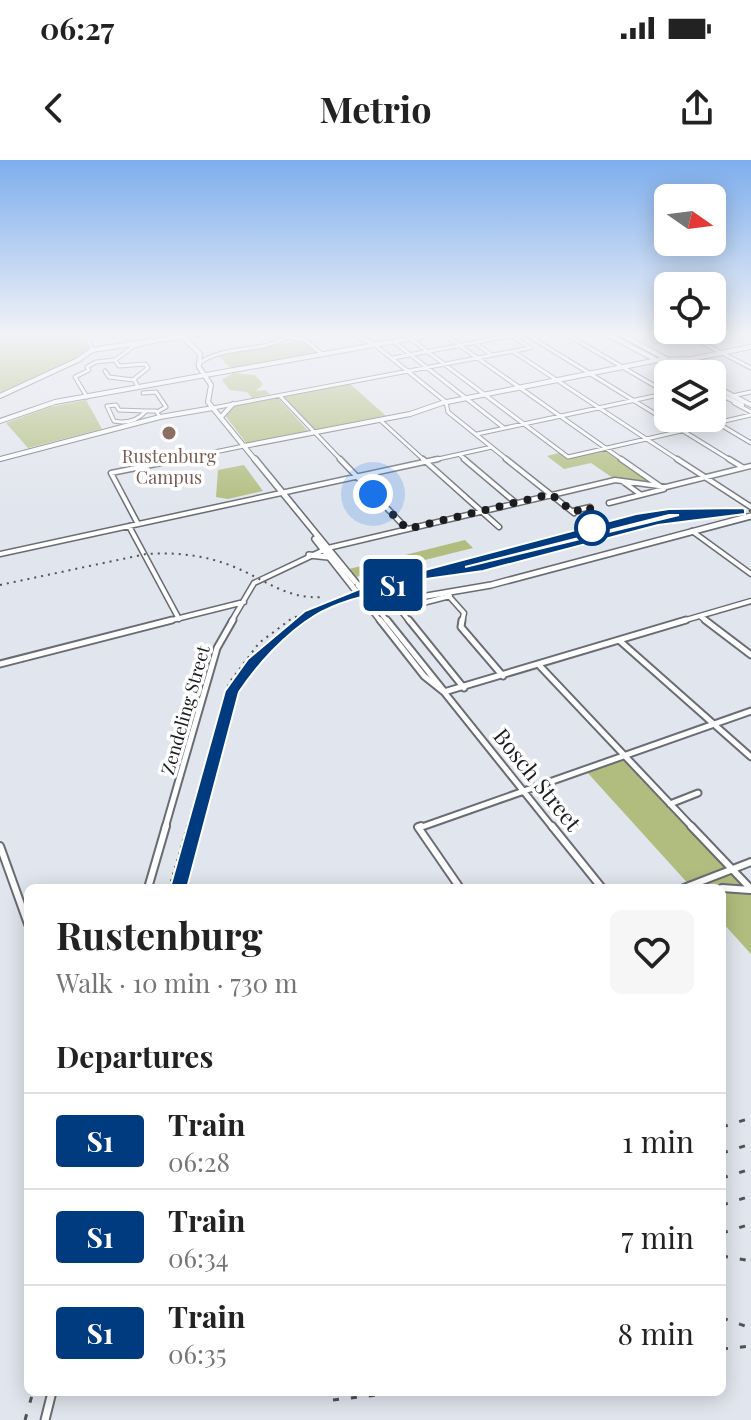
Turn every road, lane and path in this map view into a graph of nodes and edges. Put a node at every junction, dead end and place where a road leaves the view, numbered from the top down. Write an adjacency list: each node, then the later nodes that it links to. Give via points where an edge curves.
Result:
1 (84, 392): 18 (street)
2 (114, 392): 18 (main road)
3 (209, 392): 26 (main road, Bosch Street, via 206,399)
4 (296, 392): 14 (street)
5 (434, 392): 23 (street)
6 (458, 392): 19 (street)
7 (480, 392): 15 (street)
8 (500, 392): 15 (main road)
9 (526, 392): 34 (street)
10 (574, 392): 27 (street)
11 (619, 392): 22 (street)
12 (751, 392): 21 (street)
13 (143, 393): 32 (street, via 156,392 166,407)
14 (279, 395): 24 (street); 44 (street)
15 (484, 395): 19 (main road); 39 (street)
16 (654, 396): 22 (street)
17 (726, 396): 21 (main road)
18 (87, 397): 37 (main road, via 46,404)
19 (466, 398): 23 (main road); 40 (street)
20 (726, 398): 21 (main road)
21 (732, 399): 29 (main road)
22 (634, 401): 27 (street); 31 (street)
23 (446, 402): 25 (main road); 30 (street)
24 (233, 404): 26 (street); 33 (main road)
25 (429, 406): 30 (main road); 35 (main road)
26 (213, 408): 32 (main road); 33 (main road, Bosch Street)
27 (598, 408): 34 (street); 46 (street)
28 (147, 410): 28 (street, via 132,413 107,406 119,423 139,419); 32 (street)
29 (751, 410): 36 (street)
30 (448, 412): 45 (street)
31 (654, 413)
32 (159, 415): 38 (main road)
33 (220, 416): 38 (main road, via 187,413); 48 (main road, Bosch Street)
34 (561, 416): 39 (street); 50 (street)
35 (380, 420): 44 (main road); 53 (street)
36 (726, 420)
37 (0, 421)
38 (148, 421): 52 (main road)
39 (523, 424): 40 (street); 50 (street, via 565,456)
40 (504, 428): 45 (street)
41 (726, 428): 47 (street)
42 (679, 432): 46 (street)
43 (685, 432): 55 (street)
44 (314, 433): 48 (main road); 56 (street)
45 (477, 434): 49 (street)
46 (646, 440): 50 (street); 57 (street)
47 (751, 443)
48 (244, 446): 60 (main road, Bosch Street); 69 (street, via 110,475)
49 (492, 447): 51 (street); 61 (street)
50 (607, 449): 59 (street)
51 (459, 455): 53 (street); 63 (street)
52 (0, 459)
53 (426, 462): 56 (street); 67 (street)
54 (751, 466): 55 (street, Zendeling Street)
55 (743, 468): 57 (street, Zendeling Street)
56 (357, 477): 60 (street); 72 (street)
57 (704, 478): 59 (street, Zendeling Street); 66 (street)
58 (621, 481): 59 (street, Zendeling Street); 61 (street, Zendeling Street); 62 (street)
59 (661, 487): 62 (street)
60 (282, 493): 69 (street); 74 (main road, Bosch Street)
61 (551, 494): 63 (street, Zendeling Street); 65 (street, via 573,512)
62 (640, 495): 64 (street)
63 (516, 503): 67 (street, Zendeling Street)
64 (609, 503)
65 (590, 507)
66 (751, 507)
67 (481, 511): 71 (street); 72 (street, Zendeling Street)
68 (751, 516): 73 (main road)
69 (138, 524): 70 (street)
70 (129, 526): 75 (street); 86 (street)
71 (499, 527)
72 (407, 529): 74 (street, Zendeling Street)
73 (691, 531): 78 (street); 80 (main road)
74 (325, 549): 76 (street, Zendeling Street); 77 (main road, Bosch Street); 79 (main road, Bosch Street)
75 (0, 554)
76 (309, 555): 77 (main road); 83 (street, Zendeling Street, via 254,583)
77 (328, 557): 79 (main road, Bosch Street)
78 (751, 574)
79 (355, 586): 84 (main road, Bosch Street, bridge)
80 (448, 595): 81 (main road); 91 (street, via 464,613 461,627); 92 (street, via 402,612)
81 (398, 600): 84 (main road); 84 (main road)
82 (751, 601): 85 (street)
83 (245, 602): 86 (street); 104 (street, Zendeling Street, via 217,648)
84 (370, 603): 93 (street, Bosch Street, via 424,676)
85 (700, 616): 87 (street); 88 (street)
86 (179, 619): 89 (street)
87 (619, 640): 90 (street); 95 (street)
88 (751, 655)
89 (0, 664)
90 (539, 665): 91 (street); 96 (street)
91 (503, 676): 92 (street)
92 (464, 688): 93 (street)
93 (444, 692): 98 (street, Bosch Street)
94 (751, 711): 95 (street)
95 (714, 724): 96 (street); 97 (street)
96 (622, 756): 98 (street); 100 (street)
97 (751, 757)
98 (525, 791): 105 (street, via 418,827); 106 (street, Bosch Street)
99 (698, 793): 100 (street)
100 (669, 805): 103 (street)
101 (0, 846): 110 (street)
102 (751, 862): 103 (street)
103 (732, 869): 107 (street); 109 (street)
104 (149, 884)
105 (457, 884)
106 (599, 884)
107 (694, 884)
108 (726, 888): 109 (street)
109 (751, 889)
110 (24, 913)
111 (51, 1396): 112 (street)
112 (45, 1420)

